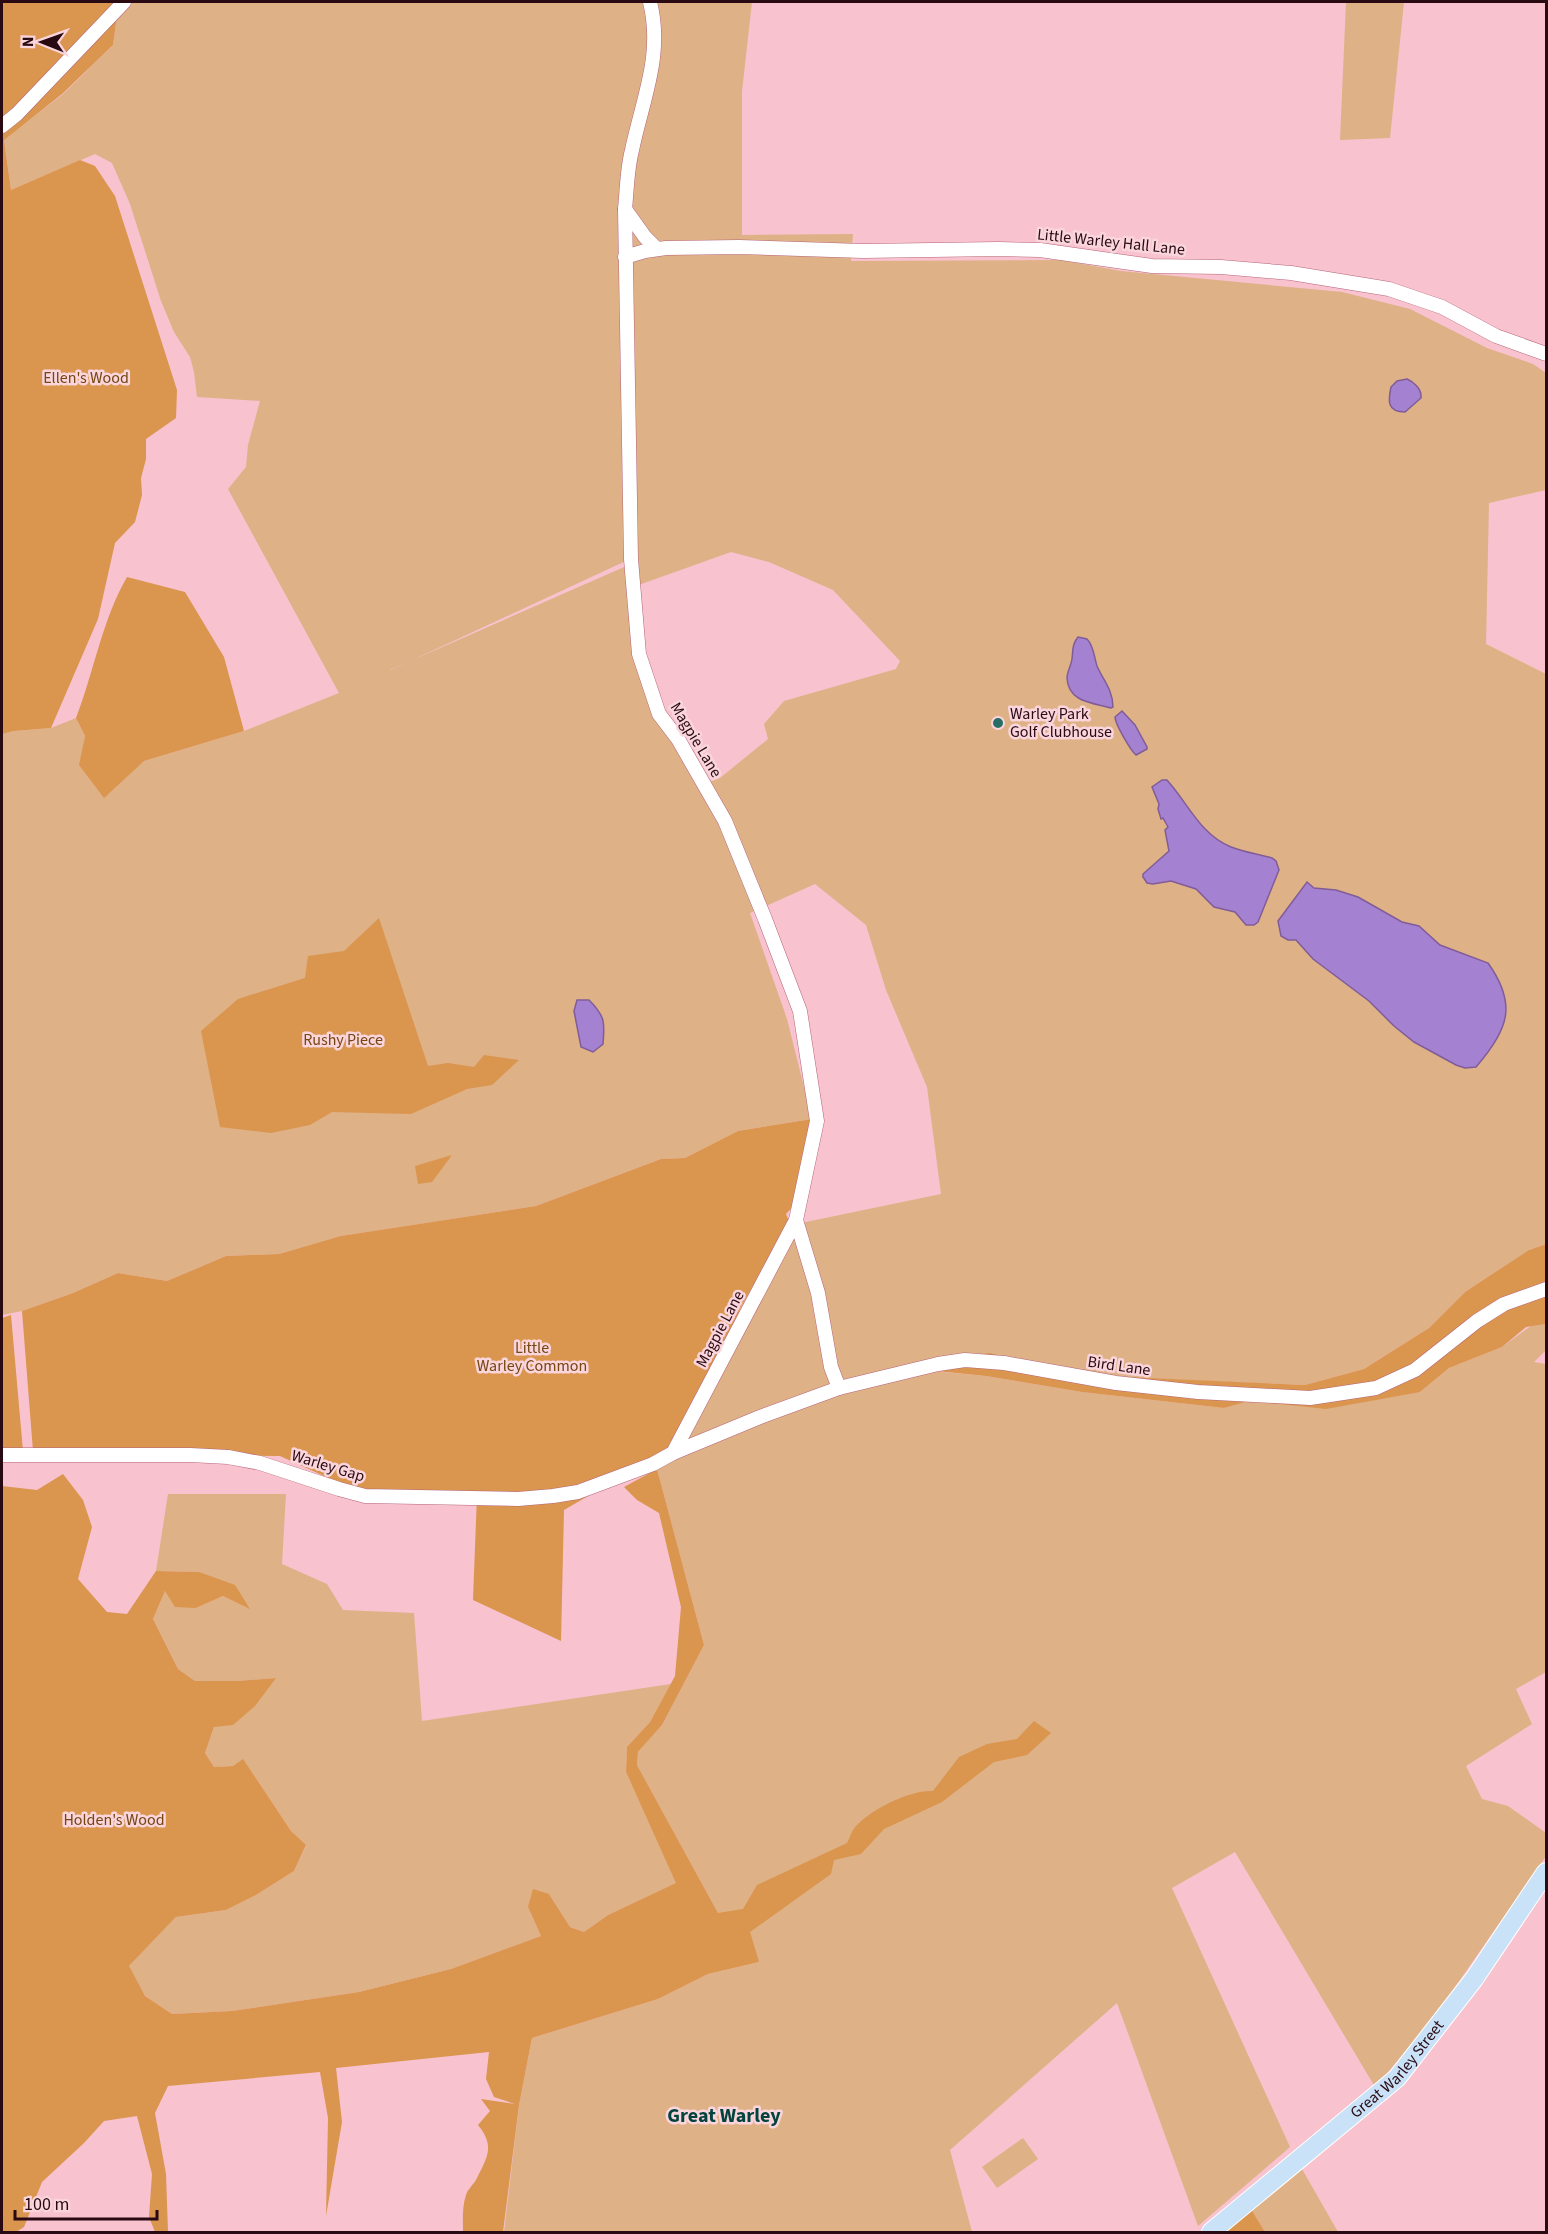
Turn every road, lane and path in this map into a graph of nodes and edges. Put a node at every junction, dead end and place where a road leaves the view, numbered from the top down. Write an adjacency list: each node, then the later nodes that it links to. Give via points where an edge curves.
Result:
1 (124, 2): 3 (street)
2 (650, 2): 4 (street, Magpie Lane, via 656,46 631,152)
3 (2, 126)
4 (625, 209): 5 (street); 6 (street, Magpie Lane)
5 (657, 249): 6 (street, Little Warley Hall Lane); 7 (street, Little Warley Hall Lane, via 1040,250 1152,266 1291,273 1389,289 1442,307 1496,336)
6 (625, 257): 8 (street, Magpie Lane, via 630,559 639,654 659,714 678,739 725,821 800,1011 817,1121)
7 (1546, 354)
8 (796, 1220): 10 (street, Magpie Lane, via 818,1293 831,1367); 11 (street, Magpie Lane)
9 (1546, 1289): 10 (street, Bird Lane, via 1504,1304 1415,1370 1376,1388 1345,1394 1310,1398 1198,1392 965,1360)
10 (839, 1388): 11 (street, Bird Lane)
11 (673, 1453): 12 (street, Warley Gap, via 578,1492 518,1499 365,1496 228,1457)
12 (2, 1455)
13 (1546, 1872): 14 (main road, Great Warley Street, via 1468,1987 1397,2078)
14 (1211, 2232)

